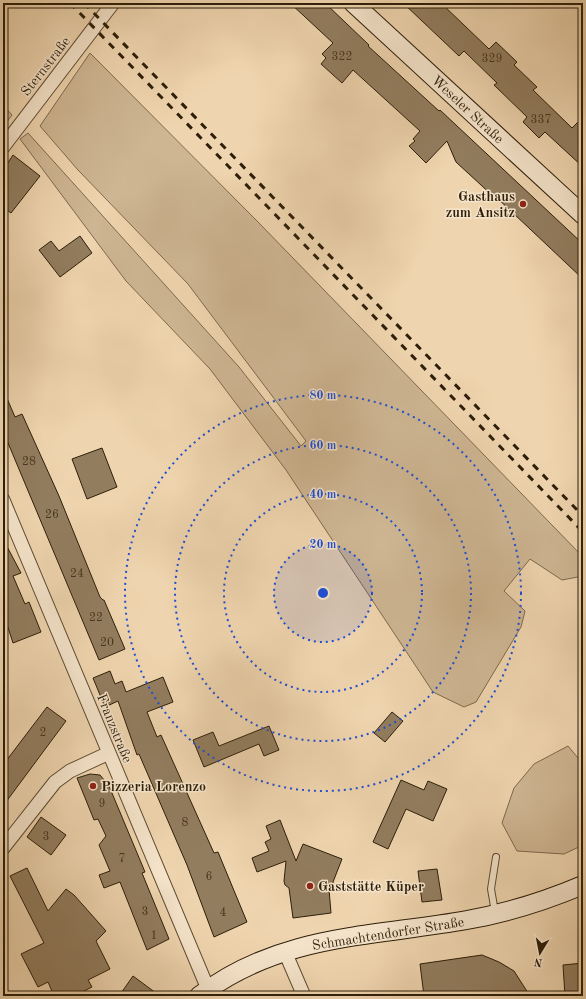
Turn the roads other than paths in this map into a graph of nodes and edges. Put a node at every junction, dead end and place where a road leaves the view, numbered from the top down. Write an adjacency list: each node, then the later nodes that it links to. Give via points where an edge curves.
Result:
1 (113, 3): 3 (street, Sternstraße)
2 (353, 3): 4 (main road, Weseler Straße)
3 (3, 147)
4 (583, 215)
5 (3, 500): 6 (street, Franzstraße)
6 (109, 753): 7 (street, via 70,771 55,782); 12 (street, Franzstraße)
7 (3, 848)
8 (496, 857): 10 (lane, via 491,889)
9 (583, 885): 10 (main road, Schmachtendorfer Straße, via 532,905)
10 (496, 914): 11 (main road, Schmachtendorfer Straße, via 316,942)
11 (285, 952): 12 (main road, Schmachtendorfer Straße, via 246,967); 13 (street)
12 (204, 992)
13 (304, 996)

